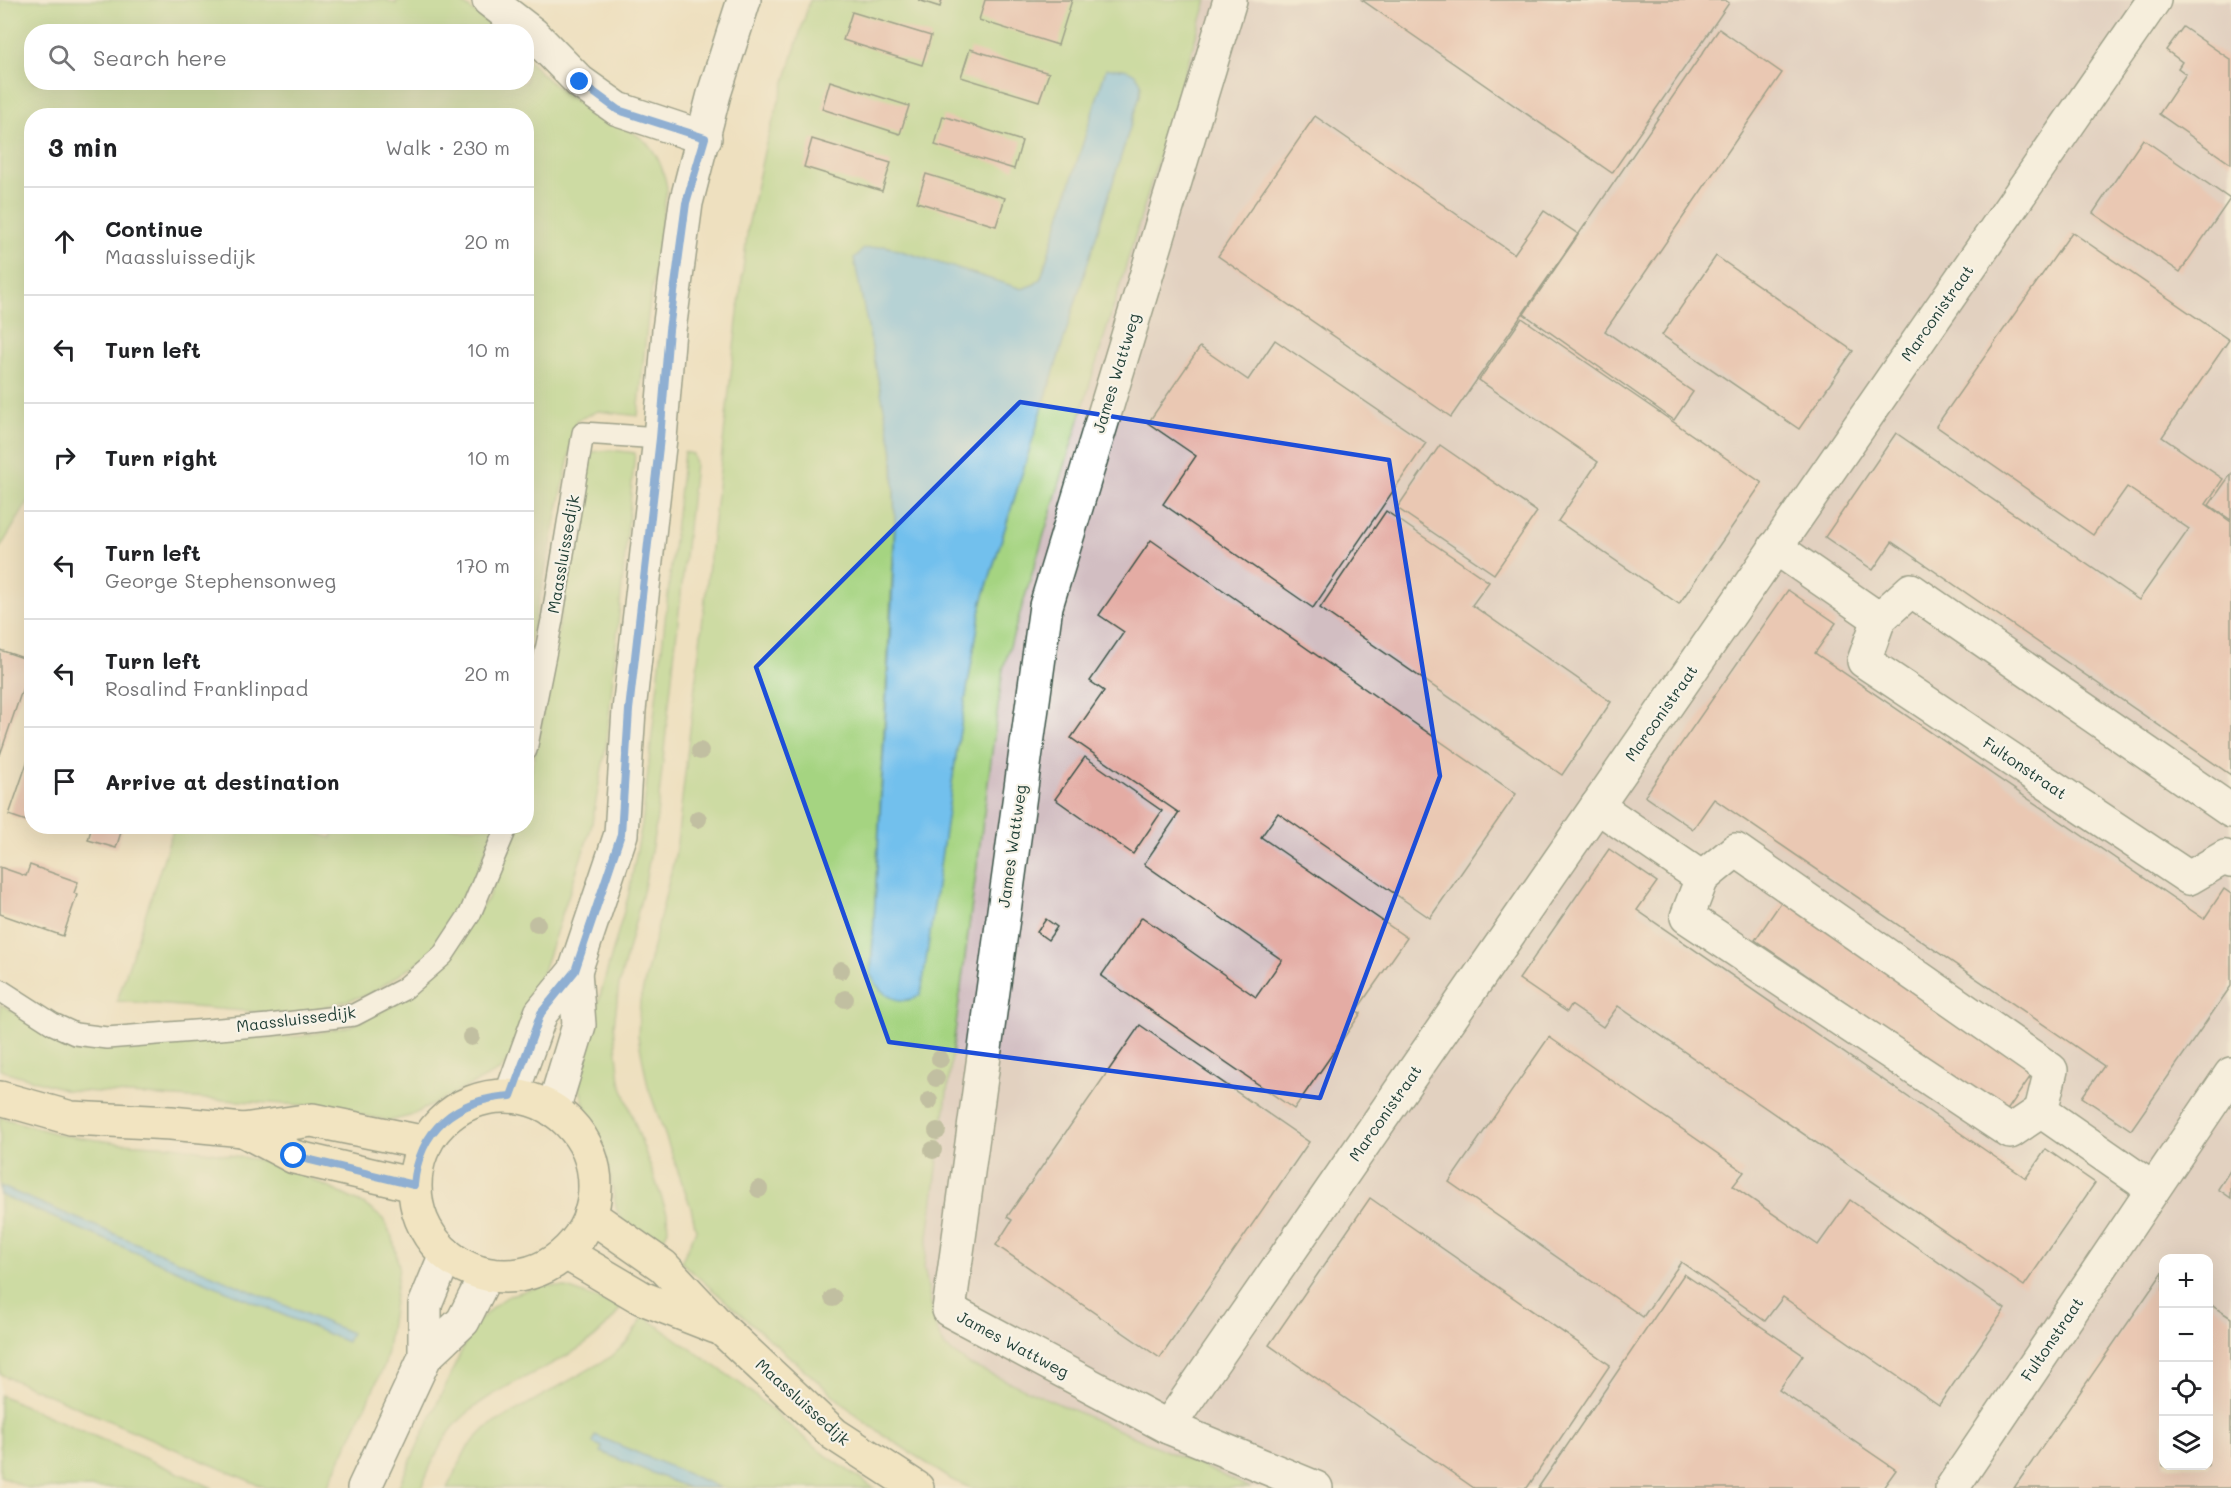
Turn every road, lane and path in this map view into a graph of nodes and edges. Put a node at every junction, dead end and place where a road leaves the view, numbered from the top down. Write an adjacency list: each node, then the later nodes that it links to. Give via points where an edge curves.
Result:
1 (489, 0): 5 (street)
2 (744, 0): 7 (street, via 714,94)
3 (1230, 0): 34 (street, James Wattweg, via 1046,606 949,1310)
4 (2154, 0): 9 (street, Marconistraat)
5 (521, 24)
6 (534, 34): 7 (street, via 580,82 618,110)
7 (705, 138): 8 (street, via 686,203)
8 (660, 438): 11 (lane, Maassluissedijk, via 583,433); 17 (street, via 629,710 621,834)
9 (1775, 548): 10 (street); 12 (street, Marconistraat)
10 (1879, 619): 13 (street, Fultonstraat, via 1911,591); 15 (street, Fultonstraat, via 1864,661 2189,878)
11 (534, 710)
12 (1597, 806): 16 (street); 34 (street, Marconistraat)
13 (2231, 811)
14 (504, 834): 18 (lane, Maassluissedijk, via 470,914 443,955 404,989 354,1014 106,1038 75,1034)
15 (2229, 851)
16 (1702, 878): 23 (street, via 1687,917 2010,1132); 23 (street, via 1736,850 2051,1070)
17 (575, 971): 20 (street, via 541,1013); 22 (street, via 579,1025)
18 (0, 990)
19 (2231, 1074): 27 (street, Fultonstraat)
20 (511, 1096): 22 (street); 25 (street, via 470,1103 445,1119)
21 (0, 1098): 24 (street, via 70,1118)
22 (553, 1110): 28 (street, via 578,1133 592,1164 595,1198)
23 (2041, 1111): 27 (street)
24 (243, 1130): 25 (street, via 312,1120); 26 (street, via 294,1156)
25 (426, 1143): 26 (street)
26 (414, 1185): 30 (street, via 423,1223)
27 (2153, 1189): 38 (street, Fultonstraat)
28 (591, 1215): 29 (street); 32 (street, Maassluissedijk, via 663,1266)
29 (566, 1253): 31 (street, via 537,1271); 32 (street, Maassluissedijk, via 642,1298)
30 (446, 1254): 31 (street); 33 (street, via 425,1305)
31 (486, 1275): 33 (street, via 463,1321)
32 (723, 1330): 36 (street, Maassluissedijk, via 834,1434)
33 (425, 1357): 35 (street)
34 (1168, 1427): 37 (street, James Wattweg)
35 (364, 1488)
36 (917, 1488)
37 (1316, 1488)
38 (1952, 1488)

